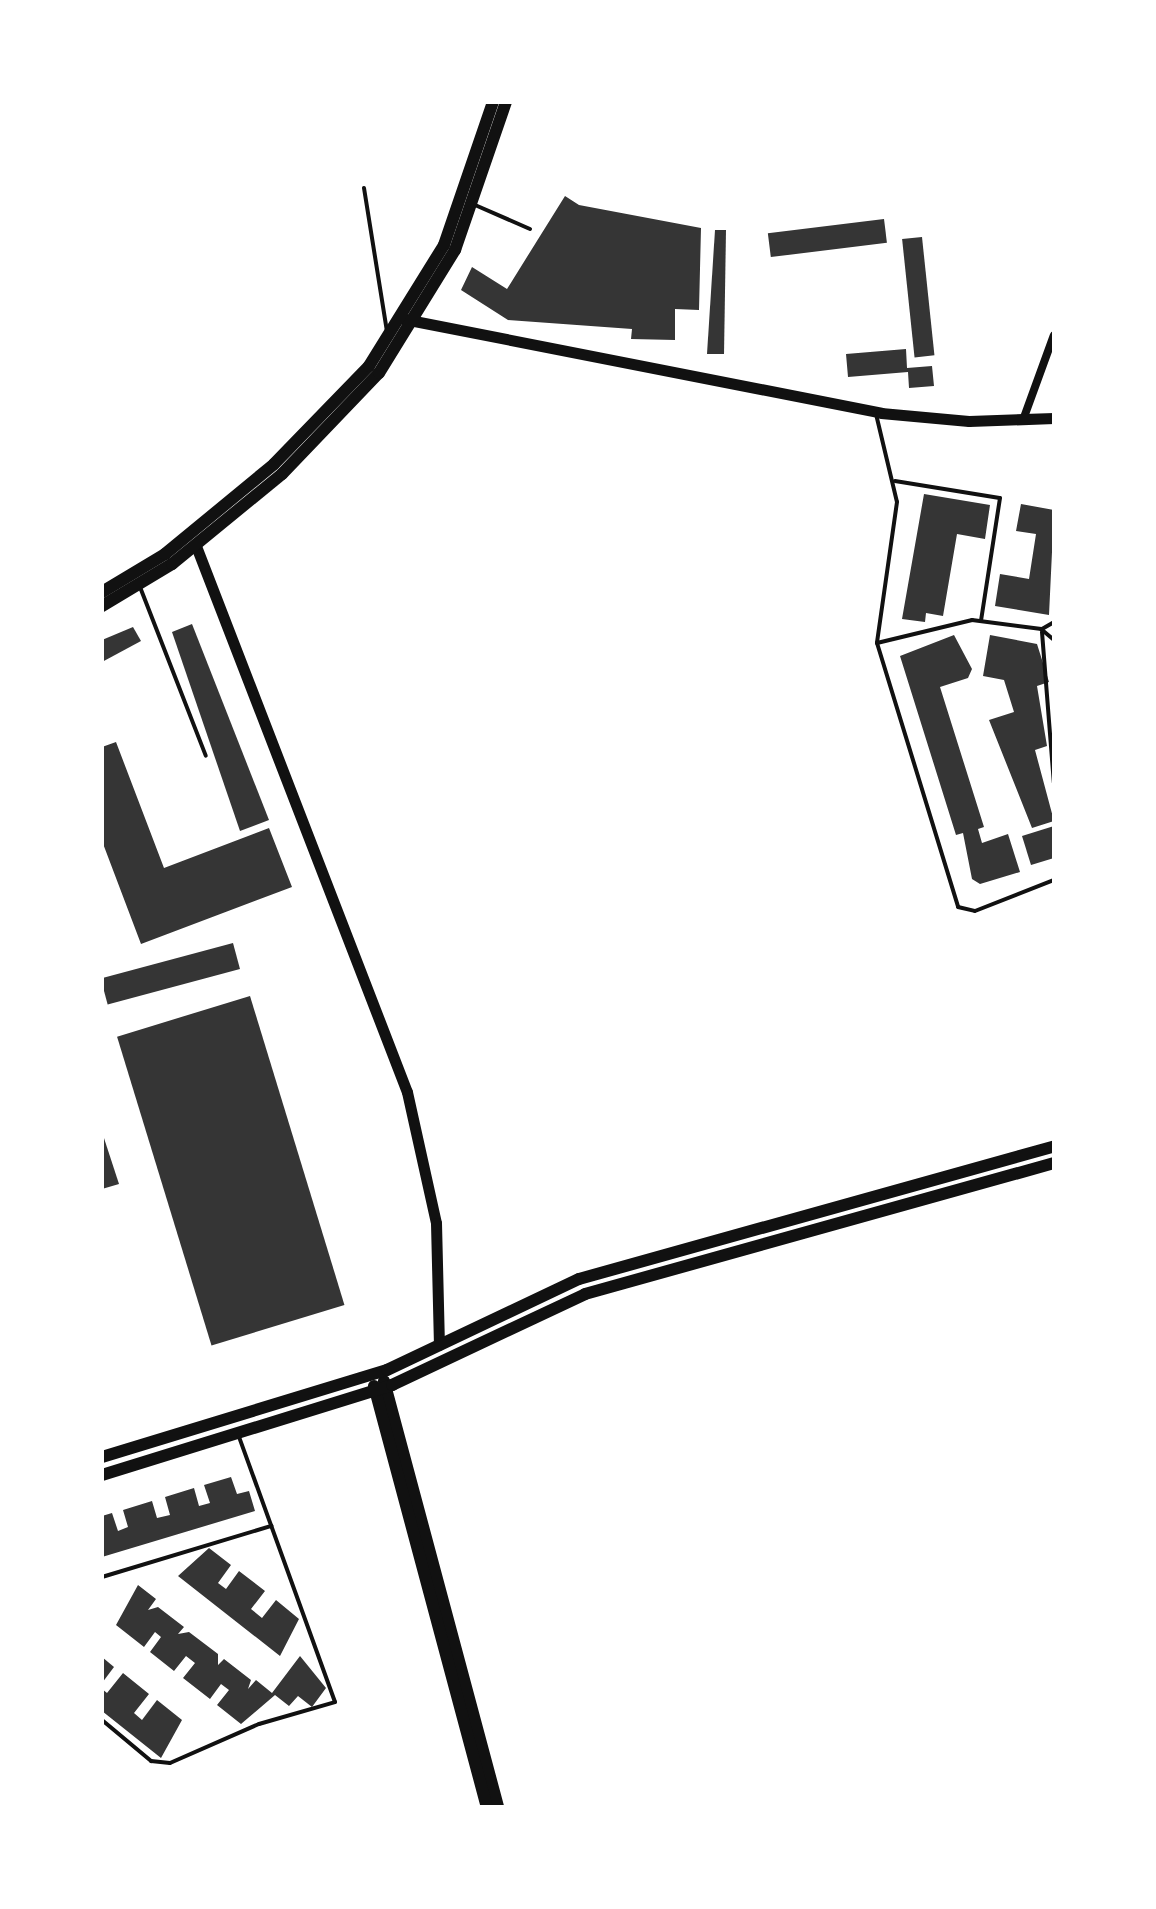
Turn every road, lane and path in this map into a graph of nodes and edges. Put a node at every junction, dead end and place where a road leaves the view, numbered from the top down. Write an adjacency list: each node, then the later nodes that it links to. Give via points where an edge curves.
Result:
1 (493, 102): 6 (main road, via 456,218)
2 (506, 102): 4 (main road)
3 (364, 188): 8 (lane, via 380,319)
4 (475, 205): 5 (lane); 6 (main road)
5 (530, 229)
6 (409, 320): 8 (main road); 9 (street); 13 (main road, via 334,425)
7 (1054, 335): 11 (street)
8 (390, 337): 15 (main road, via 274,464 165,554)
9 (875, 412): 11 (street); 12 (lane)
10 (1054, 418): 11 (street)
11 (1023, 420)
12 (895, 481): 17 (lane, via 1000,498); 21 (lane)
13 (196, 546): 14 (main road); 27 (street, via 407,1092 436,1223)
14 (139, 585): 16 (main road); 22 (lane)
15 (102, 592)
16 (102, 606)
17 (981, 621): 19 (lane); 21 (lane)
18 (1054, 622): 19 (lane)
19 (1041, 629): 20 (lane); 23 (lane)
20 (1054, 640)
21 (877, 643): 24 (lane, via 958,907 975,911)
22 (206, 756)
23 (1054, 783)
24 (1054, 880)
25 (1054, 1146): 27 (main road, via 579,1279)
26 (1054, 1163): 29 (main road, via 585,1294)
27 (439, 1345): 28 (main road)
28 (376, 1373): 29 (main road); 31 (main road)
29 (380, 1389): 30 (main road); 36 (main road); 37 (main road)
30 (238, 1435): 32 (main road); 33 (lane)
31 (102, 1457)
32 (102, 1475)
33 (271, 1526): 34 (lane); 35 (lane, via 335,1702 259,1724 170,1763 151,1761)
34 (102, 1577)
35 (102, 1720)
36 (487, 1807)
37 (498, 1807)

